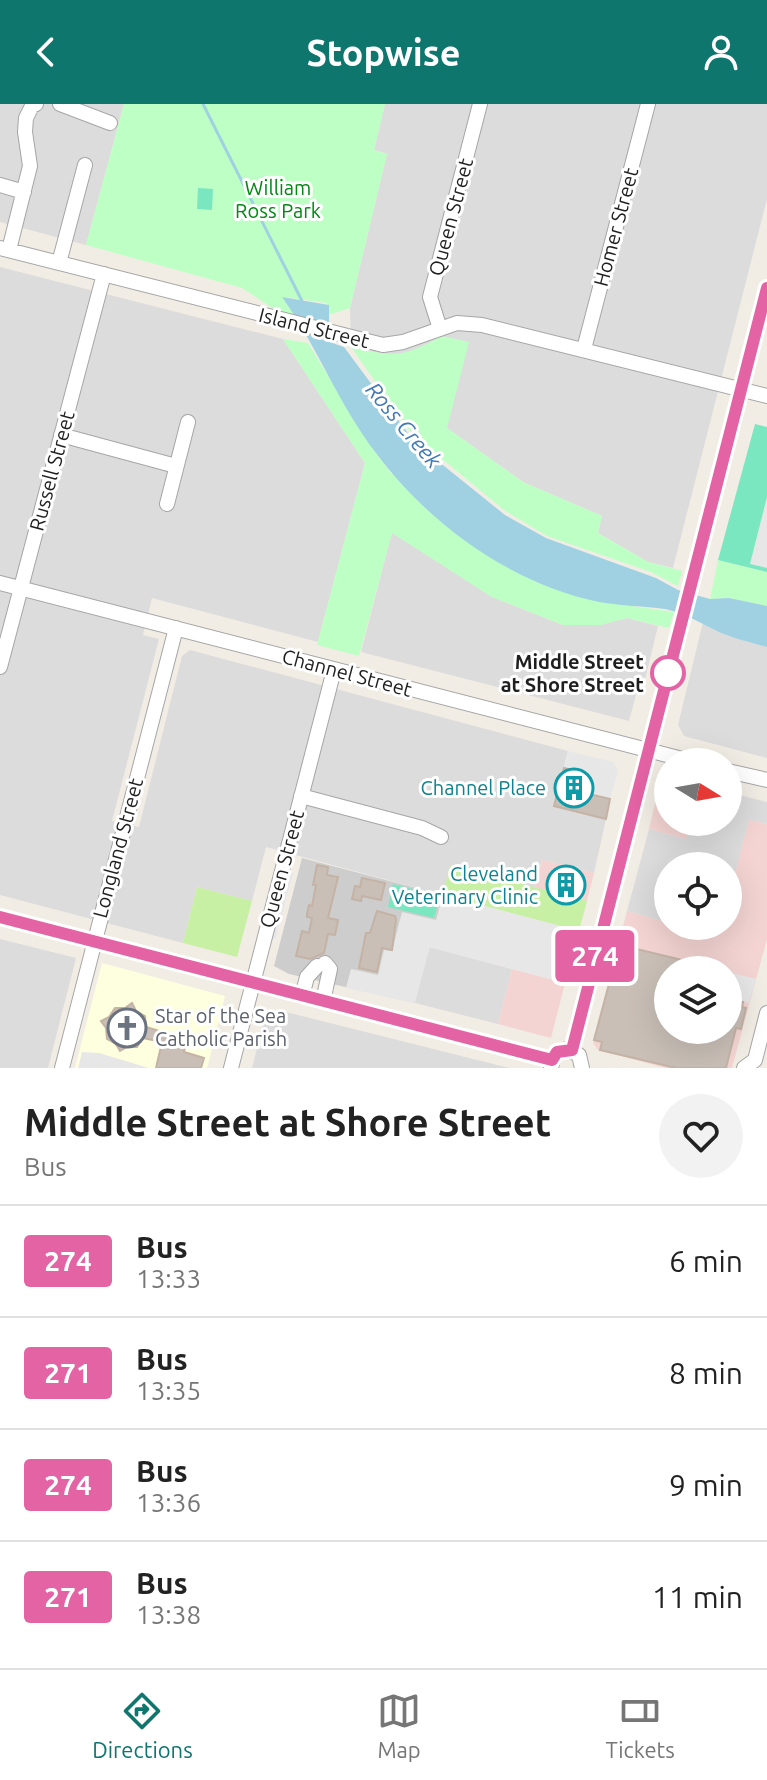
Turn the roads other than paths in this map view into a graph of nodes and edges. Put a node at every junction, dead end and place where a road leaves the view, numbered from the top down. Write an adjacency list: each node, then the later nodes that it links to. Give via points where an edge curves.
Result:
1 (36, 104): 8 (street, via 26,118 30,166)
2 (60, 104): 5 (street)
3 (480, 104): 13 (street, Queen Street, via 430,297)
4 (648, 104): 14 (street, Homer Street)
5 (110, 123)
6 (85, 165): 10 (street)
7 (0, 185): 8 (street)
8 (24, 192): 9 (street)
9 (4, 249): 10 (street, Island Street)
10 (59, 263): 11 (street, Island Street)
11 (104, 274): 13 (street, Island Street, via 383,345); 18 (street, Russell Street)
12 (767, 288): 15 (street)
13 (440, 329): 14 (street, Island Street, via 457,323 482,325)
14 (584, 349): 15 (street, Island Street)
15 (740, 389): 16 (street, Island Street); 26 (street)
16 (767, 396)
17 (188, 422): 19 (street)
18 (61, 435): 19 (street); 22 (street, Russell Street)
19 (176, 466): 20 (street)
20 (167, 504)
21 (0, 583): 22 (street, Channel Street)
22 (21, 588): 23 (street, Channel Street); 24 (street, Russell Street)
23 (176, 628): 25 (street, Channel Street); 33 (street, Longland Street)
24 (0, 667)
25 (334, 670): 26 (street, Channel Street); 30 (street, Queen Street)
26 (647, 750): 27 (street, Channel Street); 38 (street)
27 (654, 752)
28 (742, 774): 29 (street)
29 (767, 780)
30 (301, 796): 31 (street); 34 (street, Queen Street)
31 (441, 837)
32 (0, 917): 33 (street)
33 (94, 942): 34 (street); 41 (street, Longland Street)
34 (252, 982): 35 (street); 42 (street, Queen Street)
35 (302, 996): 36 (street); 36 (street, via 307,977 321,964 330,969)
36 (323, 1001): 39 (street)
37 (767, 1013): 40 (street)
38 (572, 1050): 39 (street, via 557,1052); 43 (street)
39 (551, 1064)
40 (749, 1064)
41 (62, 1068)
42 (231, 1068)
43 (582, 1068)

